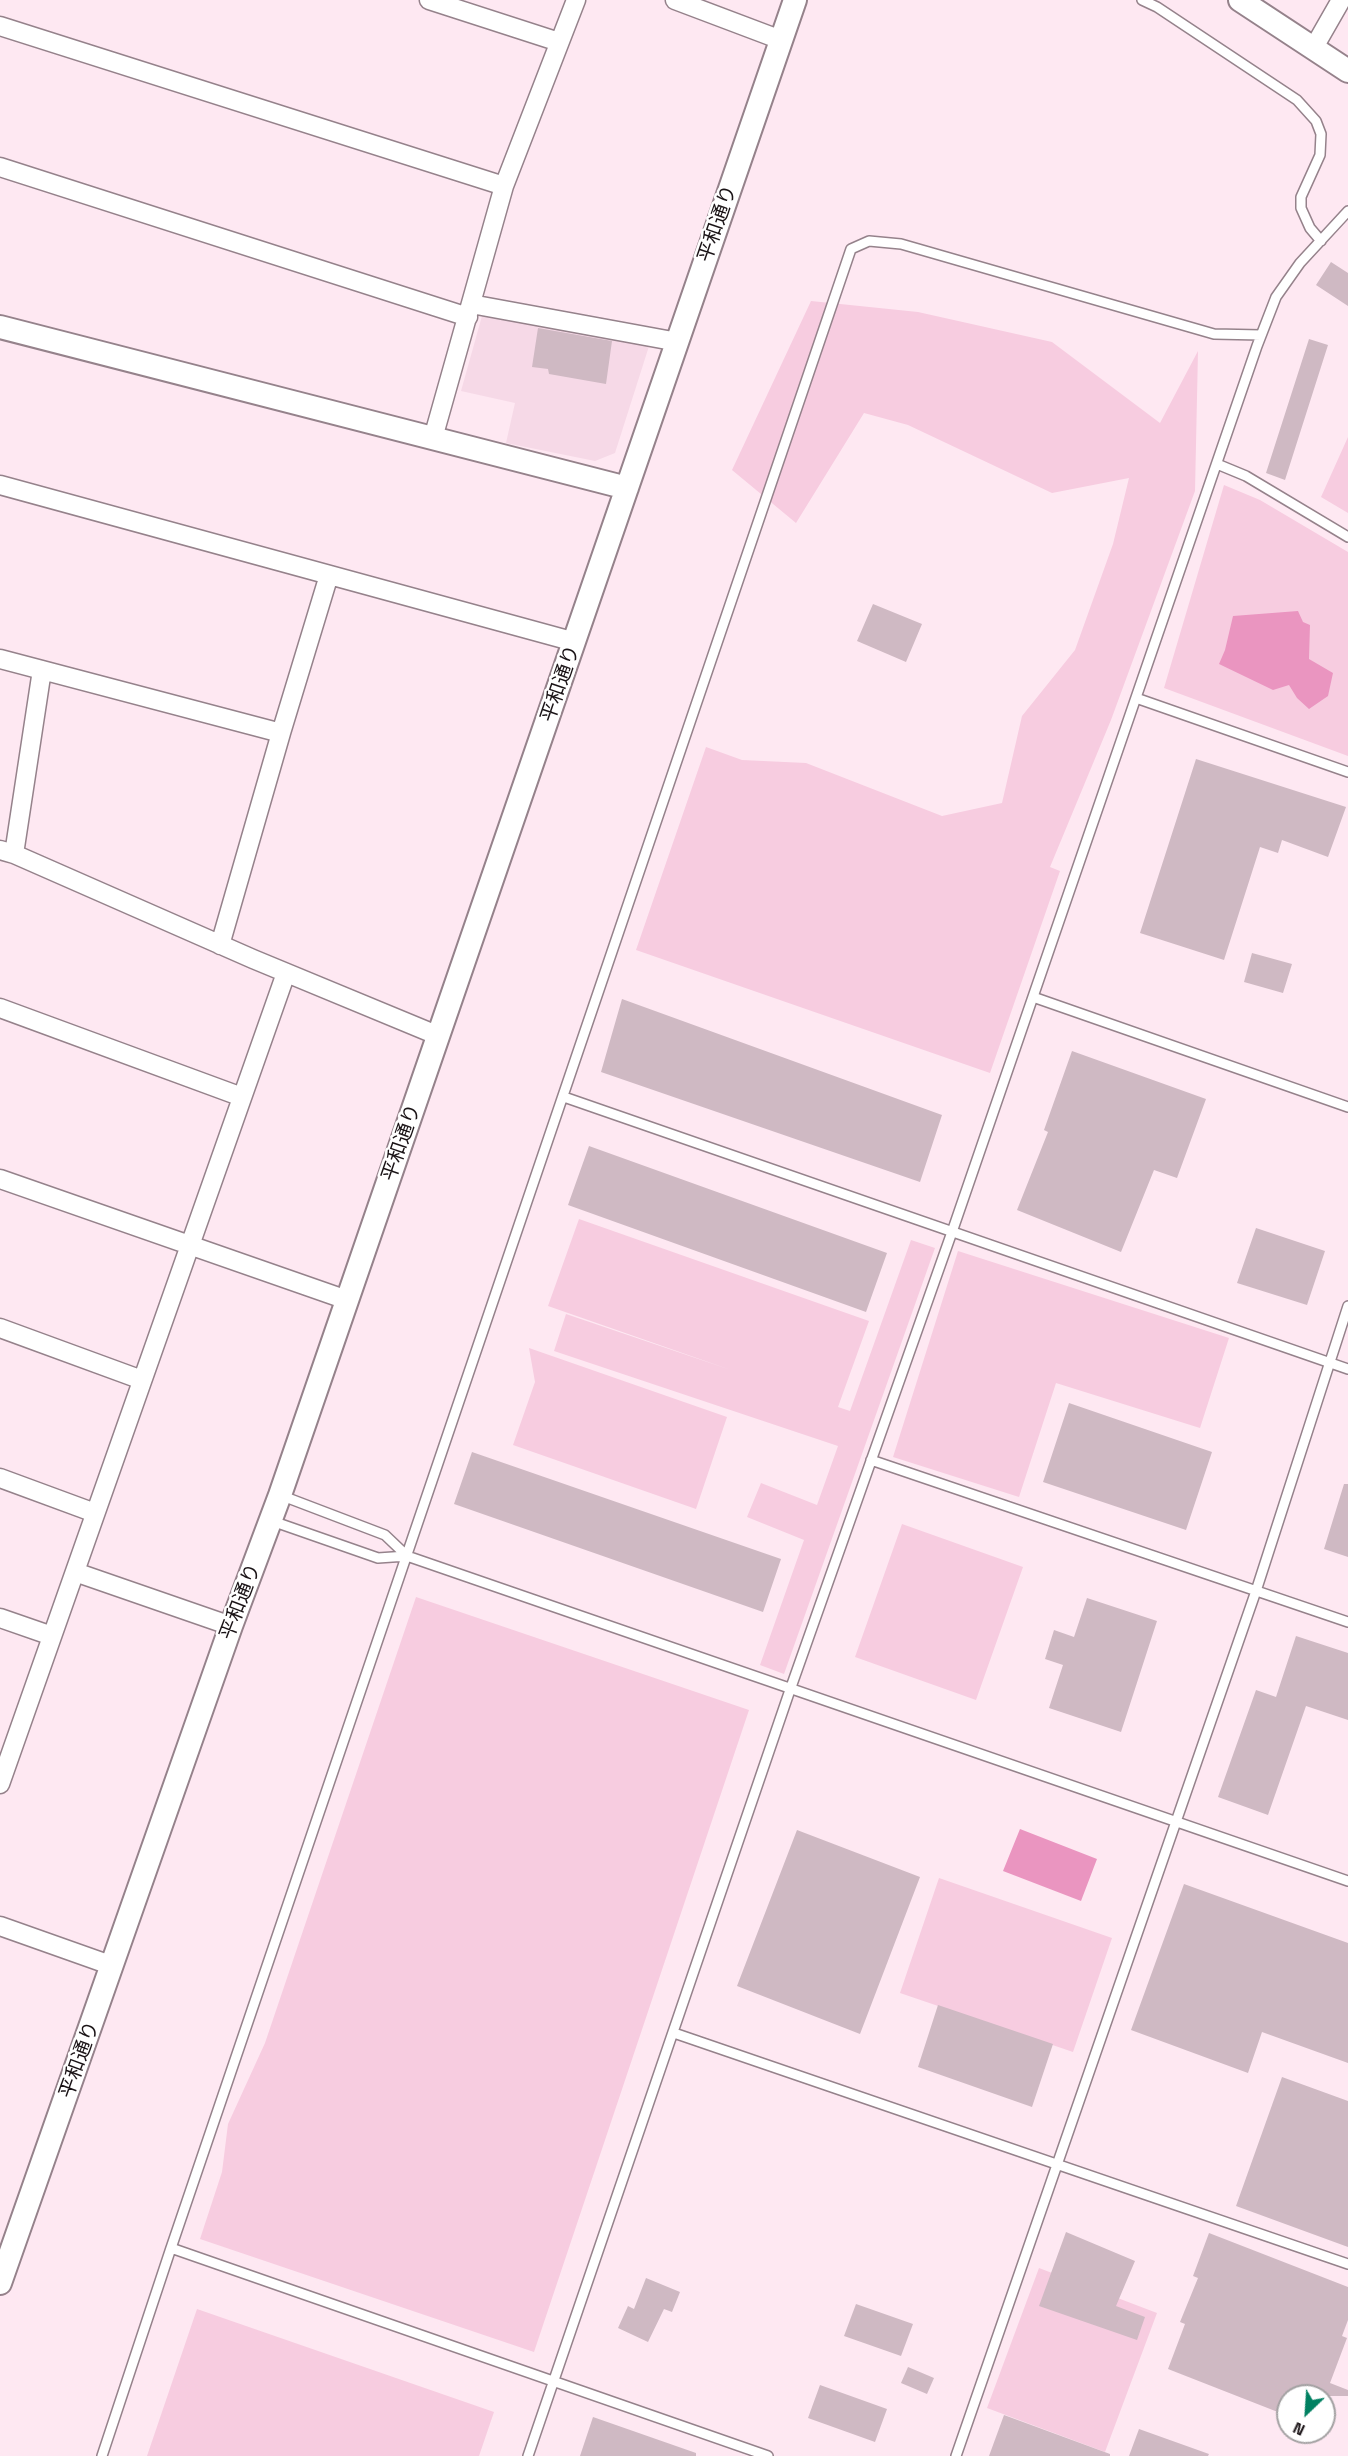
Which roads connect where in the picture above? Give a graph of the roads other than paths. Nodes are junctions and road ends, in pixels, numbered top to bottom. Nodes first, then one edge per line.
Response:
1 (429, 0) edge
2 (576, 0) edge
3 (675, 0) edge
4 (795, 0) edge
5 (1142, 0) edge
6 (1240, 0) edge
7 (1341, 0) edge
8 (0, 26) edge
9 (781, 40) junction
10 (560, 42) junction
11 (1313, 49) junction
12 (1348, 71) edge
13 (0, 166) edge
14 (504, 186) junction
15 (1348, 211) edge
16 (1321, 241) junction
17 (470, 310) junction
18 (0, 327) edge
19 (1262, 335) junction
20 (678, 342) junction
21 (433, 438) junction
22 (1216, 464) junction
23 (0, 485) edge
24 (627, 488) junction
25 (1348, 537) edge
26 (329, 575) junction
27 (575, 642) junction
28 (0, 659) edge
29 (42, 670) junction
30 (1136, 698) junction
31 (281, 733) junction
32 (1348, 772) edge
33 (7, 852) edge
34 (220, 945) junction
35 (286, 974) junction
36 (1033, 997) junction
37 (0, 1008) edge
38 (439, 1036) junction
39 (242, 1097) junction
40 (564, 1097) junction
41 (1348, 1107) edge
42 (0, 1179) edge
43 (952, 1232) junction
44 (190, 1245) junction
45 (347, 1300) junction
46 (1348, 1306) edge
47 (0, 1328) edge
48 (1329, 1362) junction
49 (1348, 1369) edge
50 (142, 1380) junction
51 (871, 1460) junction
52 (0, 1478) edge
53 (280, 1495) junction
54 (95, 1513) junction
55 (272, 1521) junction
56 (407, 1556) junction
57 (75, 1572) junction
58 (1256, 1591) junction
59 (0, 1618) edge
60 (1348, 1622) edge
61 (231, 1626) junction
62 (52, 1636) junction
63 (790, 1690) junction
64 (2, 1773) edge
65 (1177, 1822) junction
66 (1348, 1881) edge
67 (0, 1926) edge
68 (113, 1966) junction
69 (674, 2033) junction
70 (1055, 2165) junction
71 (171, 2248) junction
72 (1348, 2264) edge
73 (0, 2283) edge
74 (555, 2381) junction
75 (102, 2456) edge
76 (528, 2456) edge
77 (768, 2456) edge
78 (956, 2456) edge

1 - 10 street
2 - 10 street
3 - 9 street
4 - 9 street, 平和通り
5 - 16 lane
6 - 11 street
7 - 11 street
8 - 14 street
9 - 20 street, 平和通り
10 - 14 street
11 - 12 street
13 - 17 street
14 - 17 street
15 - 16 lane
16 - 19 lane
17 - 20 street
17 - 21 street
18 - 21 street
19 - 22 lane
19 - 40 lane
20 - 24 street, 平和通り
21 - 24 street
22 - 25 lane
22 - 30 lane
23 - 26 street
24 - 27 street, 平和通り
26 - 27 street
26 - 31 street
27 - 38 street, 平和通り
28 - 29 street
29 - 31 street
29 - 33 street
30 - 32 lane
30 - 36 lane
31 - 34 street
33 - 34 street
34 - 35 street
35 - 38 street
35 - 39 street
36 - 41 lane
36 - 43 lane
37 - 39 street
38 - 45 street, 平和通り
39 - 44 street
40 - 43 lane
40 - 56 lane
42 - 44 street
43 - 48 lane
43 - 51 lane
44 - 45 street
44 - 50 street
45 - 53 street, 平和通り
46 - 48 lane
47 - 50 street
48 - 49 lane
48 - 58 lane
50 - 54 street
51 - 58 lane
51 - 63 lane
52 - 54 street
53 - 55 street, 平和通り
53 - 56 lane
54 - 57 street
55 - 56 lane
55 - 61 street, 平和通り
56 - 63 lane
56 - 71 lane
57 - 61 street
57 - 62 street
58 - 60 lane
58 - 65 lane
59 - 62 street
61 - 68 street, 平和通り
62 - 64 street
63 - 65 lane
63 - 69 lane
65 - 66 lane
65 - 70 lane
67 - 68 street
68 - 73 street, 平和通り
69 - 70 lane
69 - 74 lane
70 - 72 lane
70 - 78 lane
71 - 74 lane
71 - 75 lane
74 - 76 lane
74 - 77 lane

